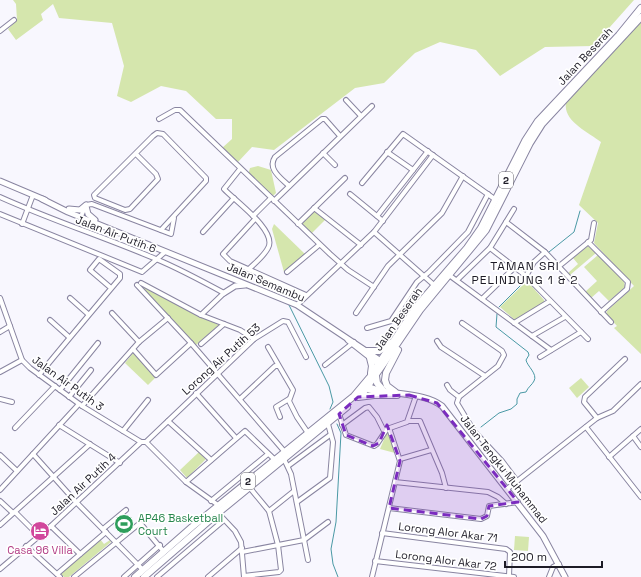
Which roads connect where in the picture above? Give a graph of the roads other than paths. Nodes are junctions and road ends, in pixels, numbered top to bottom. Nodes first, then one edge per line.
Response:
1 (641, 8) edge
2 (641, 17) edge
3 (14, 20) dead end
4 (0, 31) edge
5 (346, 100) dead end
6 (372, 106) dead end
7 (361, 116) junction
8 (159, 119) dead end
9 (340, 136) junction
10 (428, 151) junction
11 (387, 152) junction
12 (323, 153) junction
13 (136, 154) junction
14 (433, 155) junction
15 (335, 165) dead end
16 (240, 169) junction
17 (413, 170) junction
18 (463, 176) junction
19 (345, 178) dead end
20 (0, 181) edge
21 (362, 183) dead end
22 (289, 186) junction
23 (350, 194) dead end
24 (488, 194) junction
25 (33, 196) junction
26 (0, 197) edge
27 (234, 198) junction
28 (42, 199) junction
29 (272, 199) junction
30 (496, 200) junction
31 (86, 206) junction
32 (314, 208) junction
33 (69, 209) junction
34 (514, 209) dead end
35 (28, 210) junction
36 (0, 214) edge
37 (81, 216) junction
38 (175, 216) junction
39 (377, 216) junction
40 (254, 217) junction
41 (95, 220) junction
42 (383, 221) junction
43 (506, 222) junction
44 (594, 223) dead end
45 (22, 224) junction
46 (298, 224) junction
47 (161, 230) junction
48 (203, 232) dead end
49 (374, 232) junction
50 (588, 242) junction
51 (320, 244) junction
52 (362, 245) junction
53 (490, 248) junction
54 (90, 251) junction
55 (165, 252) junction
56 (545, 252) junction
57 (171, 253) junction
58 (400, 254) junction
59 (156, 258) junction
60 (98, 259) junction
61 (341, 264) junction
62 (515, 267) junction
63 (558, 267) junction
64 (249, 269) junction
65 (287, 272) dead end
66 (450, 275) junction
67 (424, 276) junction
68 (526, 276) junction
69 (457, 280) junction
70 (434, 285) junction
71 (374, 287) junction
72 (111, 288) junction
73 (263, 290) junction
74 (224, 293) junction
75 (306, 295) junction
76 (0, 298) edge
77 (70, 298) dead end
78 (482, 299) junction
79 (550, 301) junction
80 (298, 305) junction
81 (420, 310) junction
82 (601, 312) junction
83 (112, 313) dead end
84 (356, 313) dead end
85 (88, 314) junction
86 (201, 315) junction
87 (565, 317) junction
88 (168, 318) junction
89 (50, 320) dead end
90 (462, 322) dead end
91 (611, 322) dead end
92 (514, 323) junction
93 (224, 324) junction
94 (10, 326) junction
95 (367, 328) dead end
96 (0, 332) edge
97 (581, 332) junction
98 (532, 336) junction
99 (69, 338) junction
100 (254, 339) junction
101 (588, 339) dead end
102 (394, 341) junction
103 (437, 341) dead end
104 (139, 342) junction
105 (98, 343) dead end
106 (191, 343) junction
107 (353, 343) junction
108 (201, 344) dead end
109 (268, 348) dead end
110 (133, 349) junction
111 (551, 350) junction
112 (367, 351) junction
113 (306, 357) dead end
114 (540, 357) dead end
115 (370, 358) junction
116 (625, 359) dead end
117 (22, 360) junction
118 (381, 364) junction
119 (325, 365) dead end
120 (278, 366) junction
121 (91, 370) dead end
122 (0, 372) edge
123 (216, 373) junction
124 (377, 374) junction
125 (39, 375) junction
126 (370, 376) junction
127 (485, 376) junction
128 (641, 384) edge
129 (447, 385) dead end
130 (55, 386) junction
131 (365, 386) junction
132 (60, 390) junction
133 (382, 390) junction
134 (196, 393) junction
135 (396, 393) junction
136 (416, 396) junction
137 (69, 397) junction
138 (358, 397) junction
139 (459, 397) junction
140 (0, 399) edge
141 (240, 399) junction
142 (288, 399) junction
143 (148, 400) dead end
144 (12, 402) dead end
145 (80, 405) junction
146 (339, 414) junction
147 (280, 417) dead end
148 (598, 418) junction
149 (168, 421) junction
150 (408, 421) junction
151 (328, 424) junction
152 (59, 425) junction
153 (342, 425) junction
154 (586, 427) junction
155 (15, 428) dead end
156 (389, 428) junction
157 (641, 429) edge
158 (123, 431) junction
159 (384, 431) junction
160 (308, 433) junction
161 (330, 435) junction
162 (633, 436) junction
163 (236, 438) junction
164 (141, 442) junction
165 (146, 442) junction
166 (90, 444) junction
167 (641, 447) edge
168 (431, 450) junction
169 (284, 451) junction
170 (33, 454) junction
171 (268, 454) junction
172 (0, 455) edge
173 (609, 457) junction
174 (274, 459) junction
175 (284, 459) junction
176 (400, 459) junction
177 (211, 460) junction
178 (120, 463) junction
179 (288, 466) junction
180 (17, 471) junction
181 (54, 477) junction
182 (517, 481) junction
183 (186, 482) junction
184 (395, 482) junction
185 (250, 488) junction
186 (446, 488) junction
187 (507, 489) junction
188 (0, 490) edge
189 (294, 491) junction
190 (641, 497) edge
191 (0, 501) edge
192 (211, 501) junction
193 (76, 502) junction
194 (297, 502) junction
195 (518, 502) junction
196 (506, 504) junction
197 (218, 505) junction
198 (388, 508) junction
199 (126, 510) dead end
200 (269, 511) junction
201 (14, 513) junction
202 (218, 513) junction
203 (224, 520) junction
204 (328, 522) dead end
205 (0, 525) edge
206 (51, 526) junction
207 (104, 531) junction
208 (382, 533) junction
209 (39, 536) junction
210 (189, 537) junction
211 (304, 540) junction
212 (117, 543) junction
213 (160, 545) junction
214 (195, 545) junction
215 (278, 545) junction
216 (26, 546) junction
217 (242, 550) junction
218 (164, 552) junction
219 (80, 554) junction
220 (308, 560) dead end
221 (375, 561) junction
222 (559, 564) junction
223 (138, 565) junction
224 (0, 569) edge
225 (143, 570) junction
226 (212, 575) edge
227 (58, 576) edge
228 (482, 576) edge
229 (509, 576) edge
230 (74, 577) edge
231 (124, 577) edge
232 (135, 577) edge
233 (144, 577) edge
234 (157, 577) edge
235 (208, 577) edge
236 (244, 577) edge
237 (372, 577) edge
238 (514, 577) edge
239 (549, 577) edge
240 (565, 577) edge

1 - 30 highway, Jalan Beserah / 2
2 - 66 highway, Jalan Beserah / 2
3 - 4 street
5 - 7 street
6 - 7 street
7 - 9 street
8 - 16 street
9 - 12 street
9 - 22 street
10 - 11 street
10 - 14 street
10 - 17 street
11 - 17 street
11 - 21 street
12 - 15 street
12 - 22 street
13 - 13 street
13 - 38 street
14 - 18 street
14 - 42 street
16 - 27 street
16 - 29 street
17 - 39 street
18 - 24 street
18 - 58 street
19 - 32 street
20 - 25 main road, Jalan Semambu
22 - 29 street
23 - 39 street
24 - 30 street
24 - 67 street
25 - 28 main road, Jalan Semambu
25 - 35 street
26 - 35 street, Jalan Air Putih 6
27 - 40 street
27 - 48 street
28 - 33 main road, Jalan Semambu
28 - 37 main road, Jalan Semambu
29 - 40 street
29 - 46 street
30 - 70 highway, Jalan Beserah / 2
31 - 33 main road
31 - 37 street
31 - 41 main road
31 - 47 street
32 - 46 street
32 - 52 street
33 - 37 main road, Jalan Semambu
34 - 43 street
35 - 45 street
35 - 59 street, Jalan Air Putih 6
36 - 45 street
37 - 41 main road, Jalan Semambu
37 - 55 main road, Jalan Semambu
38 - 47 street
38 - 47 street
39 - 42 street
40 - 64 street
40 - 64 street
41 - 57 main road, Jalan Semambu
42 - 49 street
43 - 53 street
43 - 56 street
44 - 50 street
45 - 54 street
46 - 51 street
49 - 52 street
49 - 58 street
50 - 63 street
50 - 82 street
51 - 61 street
51 - 65 street
52 - 61 street
53 - 62 street
53 - 69 street
54 - 59 street
54 - 60 street
55 - 57 main road, Jalan Semambu
55 - 59 street
56 - 63 street
56 - 68 street
57 - 73 main road, Jalan Semambu
58 - 67 street
58 - 71 street
59 - 74 street, Jalan Air Putih 6
60 - 72 street
60 - 72 street
61 - 71 street
61 - 75 street
62 - 68 street
62 - 78 street
63 - 82 street
64 - 75 street
66 - 69 street
66 - 81 highway, Jalan Beserah / 2
67 - 70 street
67 - 95 street
68 - 79 street
69 - 78 street
70 - 102 highway, Jalan Beserah / 2
71 - 84 street
72 - 85 street
73 - 74 main road
73 - 80 main road, Jalan Semambu
74 - 86 street
75 - 80 street
76 - 94 street, Jalan Air Putih 3
77 - 85 street
78 - 92 street
79 - 87 street
79 - 92 street
80 - 107 main road, Jalan Semambu
81 - 118 highway, Jalan Beserah / 2
81 - 135 highway
82 - 91 street
83 - 104 street
85 - 99 street
86 - 88 street
86 - 93 street
87 - 97 street
87 - 98 street
88 - 104 street
88 - 106 street
89 - 99 street
90 - 127 street
92 - 98 street
93 - 100 street
93 - 108 street
94 - 96 street
94 - 117 street, Jalan Air Putih 3
97 - 101 street
97 - 111 street
98 - 111 street
99 - 125 street
100 - 113 street, Lorong Air Putih 53
100 - 123 street, Lorong Air Putih 53
102 - 112 highway
102 - 118 highway, Jalan Beserah / 2
103 - 127 street
104 - 110 street
105 - 132 street
106 - 110 street
106 - 123 street
107 - 112 main road, Jalan Semambu
107 - 115 main road, Jalan Semambu
107 - 119 street
109 - 120 street
110 - 145 street
111 - 114 street
112 - 118 main road, Jalan Semambu
115 - 118 main road, Jalan Semambu
115 - 126 highway
116 - 148 street
117 - 122 street
117 - 125 street, Jalan Air Putih 3
118 - 124 highway, Jalan Beserah / 2
118 - 126 highway, Jalan Beserah / 2
120 - 141 street
120 - 142 street
121 - 137 street
123 - 134 street, Lorong Air Putih 53
123 - 141 street
124 - 131 highway, Jalan Beserah / 2
124 - 133 highway
125 - 130 street, Jalan Air Putih 3
126 - 131 highway, Jalan Beserah / 2
127 - 139 street
128 - 148 street
129 - 139 street
130 - 132 street, Jalan Air Putih 3
130 - 155 street
131 - 133 main road, Jalan Tengku Muhammad
131 - 135 main road, Jalan Tengku Muhammad
131 - 138 highway, Jalan Beserah / 2
131 - 160 highway, Jalan Beserah / 2
132 - 137 street, Jalan Air Putih 3
133 - 135 main road, Jalan Tengku Muhammad
134 - 149 street, Lorong Air Putih 53
134 - 163 street
135 - 136 main road, Jalan Tengku Muhammad
135 - 138 highway
136 - 150 street
136 - 187 main road, Jalan Tengku Muhammad
137 - 145 street, Jalan Air Putih 3
138 - 146 highway, Jalan Beserah / 2
139 - 182 street
140 - 144 street
141 - 169 street
142 - 147 street
142 - 160 street
143 - 158 street
145 - 152 street
145 - 158 street, Jalan Air Putih 3
146 - 151 highway, Jalan Beserah / 2
146 - 153 street
148 - 154 street
149 - 165 street, Lorong Air Putih 53
149 - 177 street
150 - 156 street
150 - 168 street
151 - 161 street
151 - 175 highway, Jalan Beserah / 2
152 - 166 street
152 - 170 street
153 - 159 street
153 - 159 street
154 - 173 street
154 - 182 street
156 - 159 street
156 - 176 street
157 - 162 street
158 - 164 street, Jalan Air Putih 3
160 - 169 highway, Jalan Beserah / 2
161 - 179 street
161 - 194 street
162 - 167 street
162 - 173 street
163 - 171 street
163 - 177 street
164 - 165 street
164 - 178 street, Jalan Air Putih 4
165 - 183 street
166 - 178 street
166 - 181 street
168 - 176 street
168 - 186 street
169 - 174 highway, Jalan Beserah / 2
170 - 180 street
170 - 181 street
171 - 174 street
171 - 192 street
172 - 180 street
173 - 190 street
174 - 197 highway, Jalan Beserah / 2
175 - 179 street
175 - 185 highway, Jalan Beserah / 2
176 - 184 street
177 - 183 street
178 - 193 street, Jalan Air Putih 4
179 - 189 street
180 - 188 street
181 - 193 street
181 - 201 street
182 - 187 street
183 - 192 street
184 - 186 street
184 - 198 street
185 - 200 street
185 - 202 highway, Jalan Beserah / 2
186 - 196 street
187 - 195 main road, Jalan Tengku Muhammad
189 - 194 street
189 - 200 street
191 - 201 street
192 - 197 street
193 - 206 street, Jalan Air Putih 4
193 - 207 street
194 - 211 street
195 - 196 street
195 - 222 main road, Jalan Tengku Muhammad
196 - 198 street
197 - 218 highway, Jalan Beserah / 2
198 - 208 street
199 - 207 street
200 - 215 street
201 - 205 street
201 - 209 street
202 - 203 street
202 - 210 highway, Jalan Beserah / 2
203 - 214 street
203 - 217 street
204 - 211 street
206 - 209 street, Jalan Air Putih 4
206 - 219 street
207 - 212 street
207 - 219 street
208 - 221 street
208 - 229 street, Lorong Alor Akar 71
209 - 216 street, Jalan Air Putih 4
210 - 214 street
210 - 233 highway, Jalan Beserah / 2
211 - 215 street
211 - 220 street
212 - 213 street
212 - 223 street
212 - 230 street
213 - 218 street
213 - 223 street
214 - 234 street
215 - 217 street
215 - 236 street
216 - 224 street, Jalan Air Putih 4
216 - 227 street
217 - 226 street
217 - 236 street
218 - 225 highway, Jalan Beserah / 2
219 - 227 street
221 - 228 street, Lorong Alor Akar 72
221 - 237 street
222 - 239 street
222 - 240 main road, Jalan Tengku Muhammad
223 - 225 street
223 - 231 street
225 - 232 highway, Jalan Beserah / 2
226 - 235 street
228 - 229 street, Lorong Alor Akar 72
229 - 238 street, Lorong Alor Akar 72

